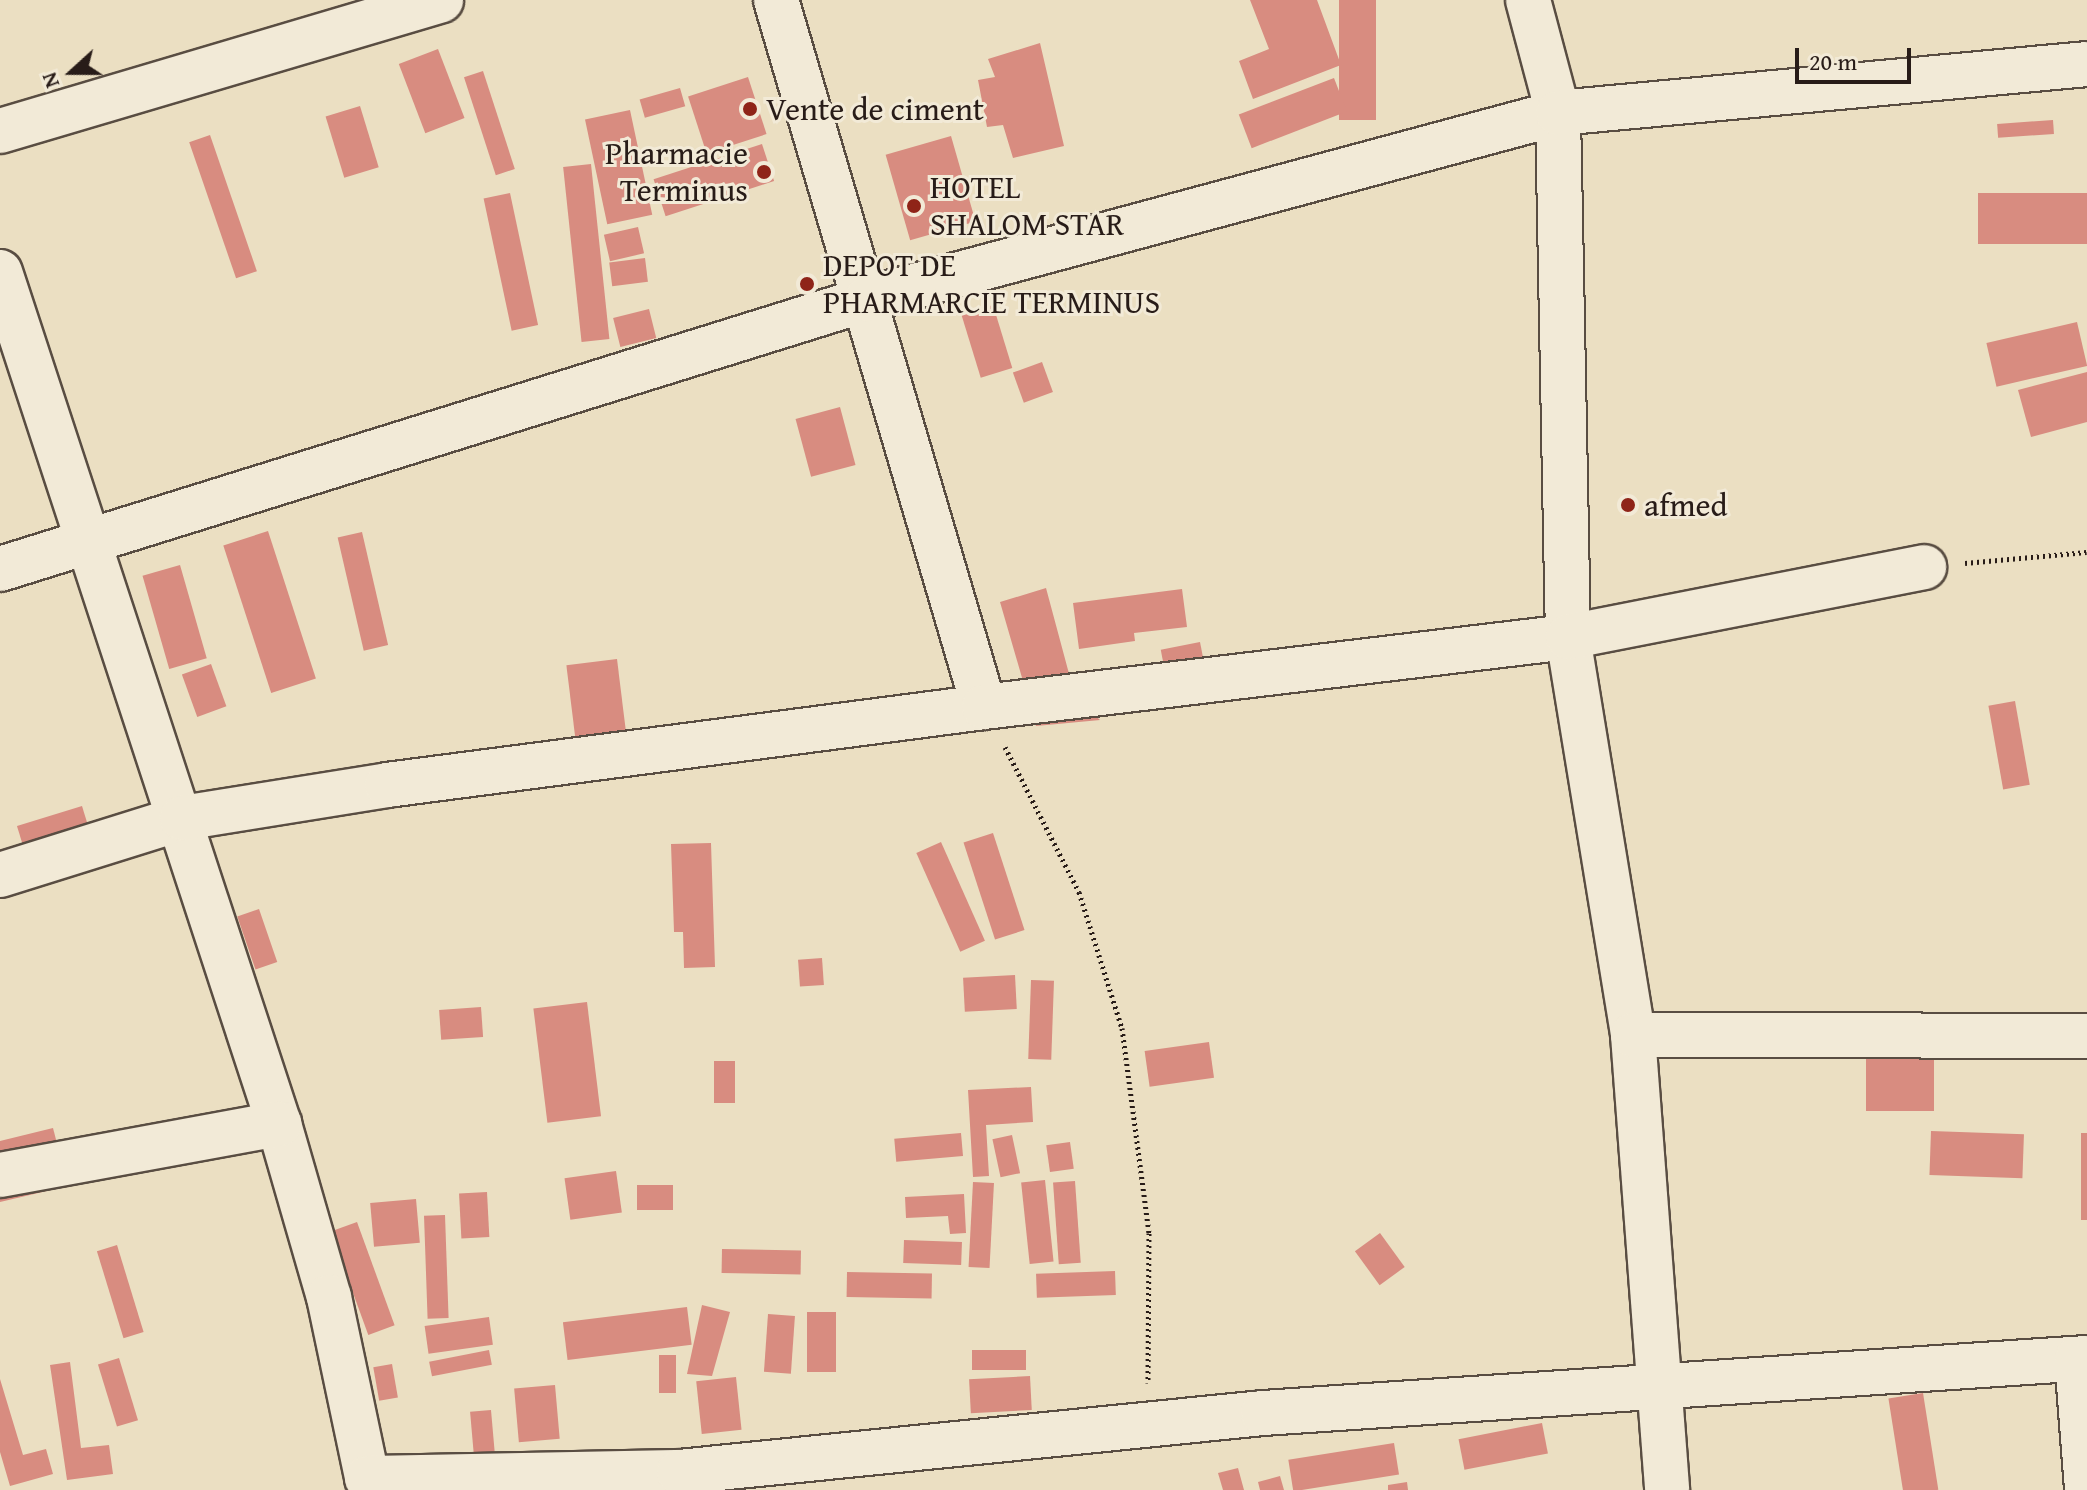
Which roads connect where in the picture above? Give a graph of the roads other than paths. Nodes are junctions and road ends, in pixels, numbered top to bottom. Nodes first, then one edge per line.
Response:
1 (441, 0) edge
2 (776, 0) edge
3 (1528, 0) edge
4 (2087, 64) edge
5 (1558, 113) junction
6 (0, 131) edge
7 (0, 272) edge
8 (867, 299) junction
9 (89, 539) junction
10 (1924, 567) road end
11 (0, 569) edge
12 (1568, 637) junction
13 (984, 707) junction
14 (182, 818) junction
15 (0, 875) edge
16 (1633, 1035) junction
17 (2087, 1036) edge
18 (279, 1124) junction
19 (0, 1175) edge
20 (2082, 1359) edge
21 (1657, 1383) junction
22 (366, 1484) edge
23 (2087, 1489) edge
24 (1667, 1490) edge

1 - 6 street
2 - 8 street
3 - 5 street
4 - 5 street
5 - 8 street
5 - 12 street
7 - 9 street
8 - 9 street
8 - 13 street
9 - 11 street
9 - 14 street
10 - 12 street
12 - 13 street
12 - 16 street
13 - 14 street
14 - 15 street
14 - 18 street
16 - 17 street
16 - 21 street
18 - 19 street
18 - 22 street
20 - 21 street
20 - 23 street
21 - 22 street
21 - 24 street

